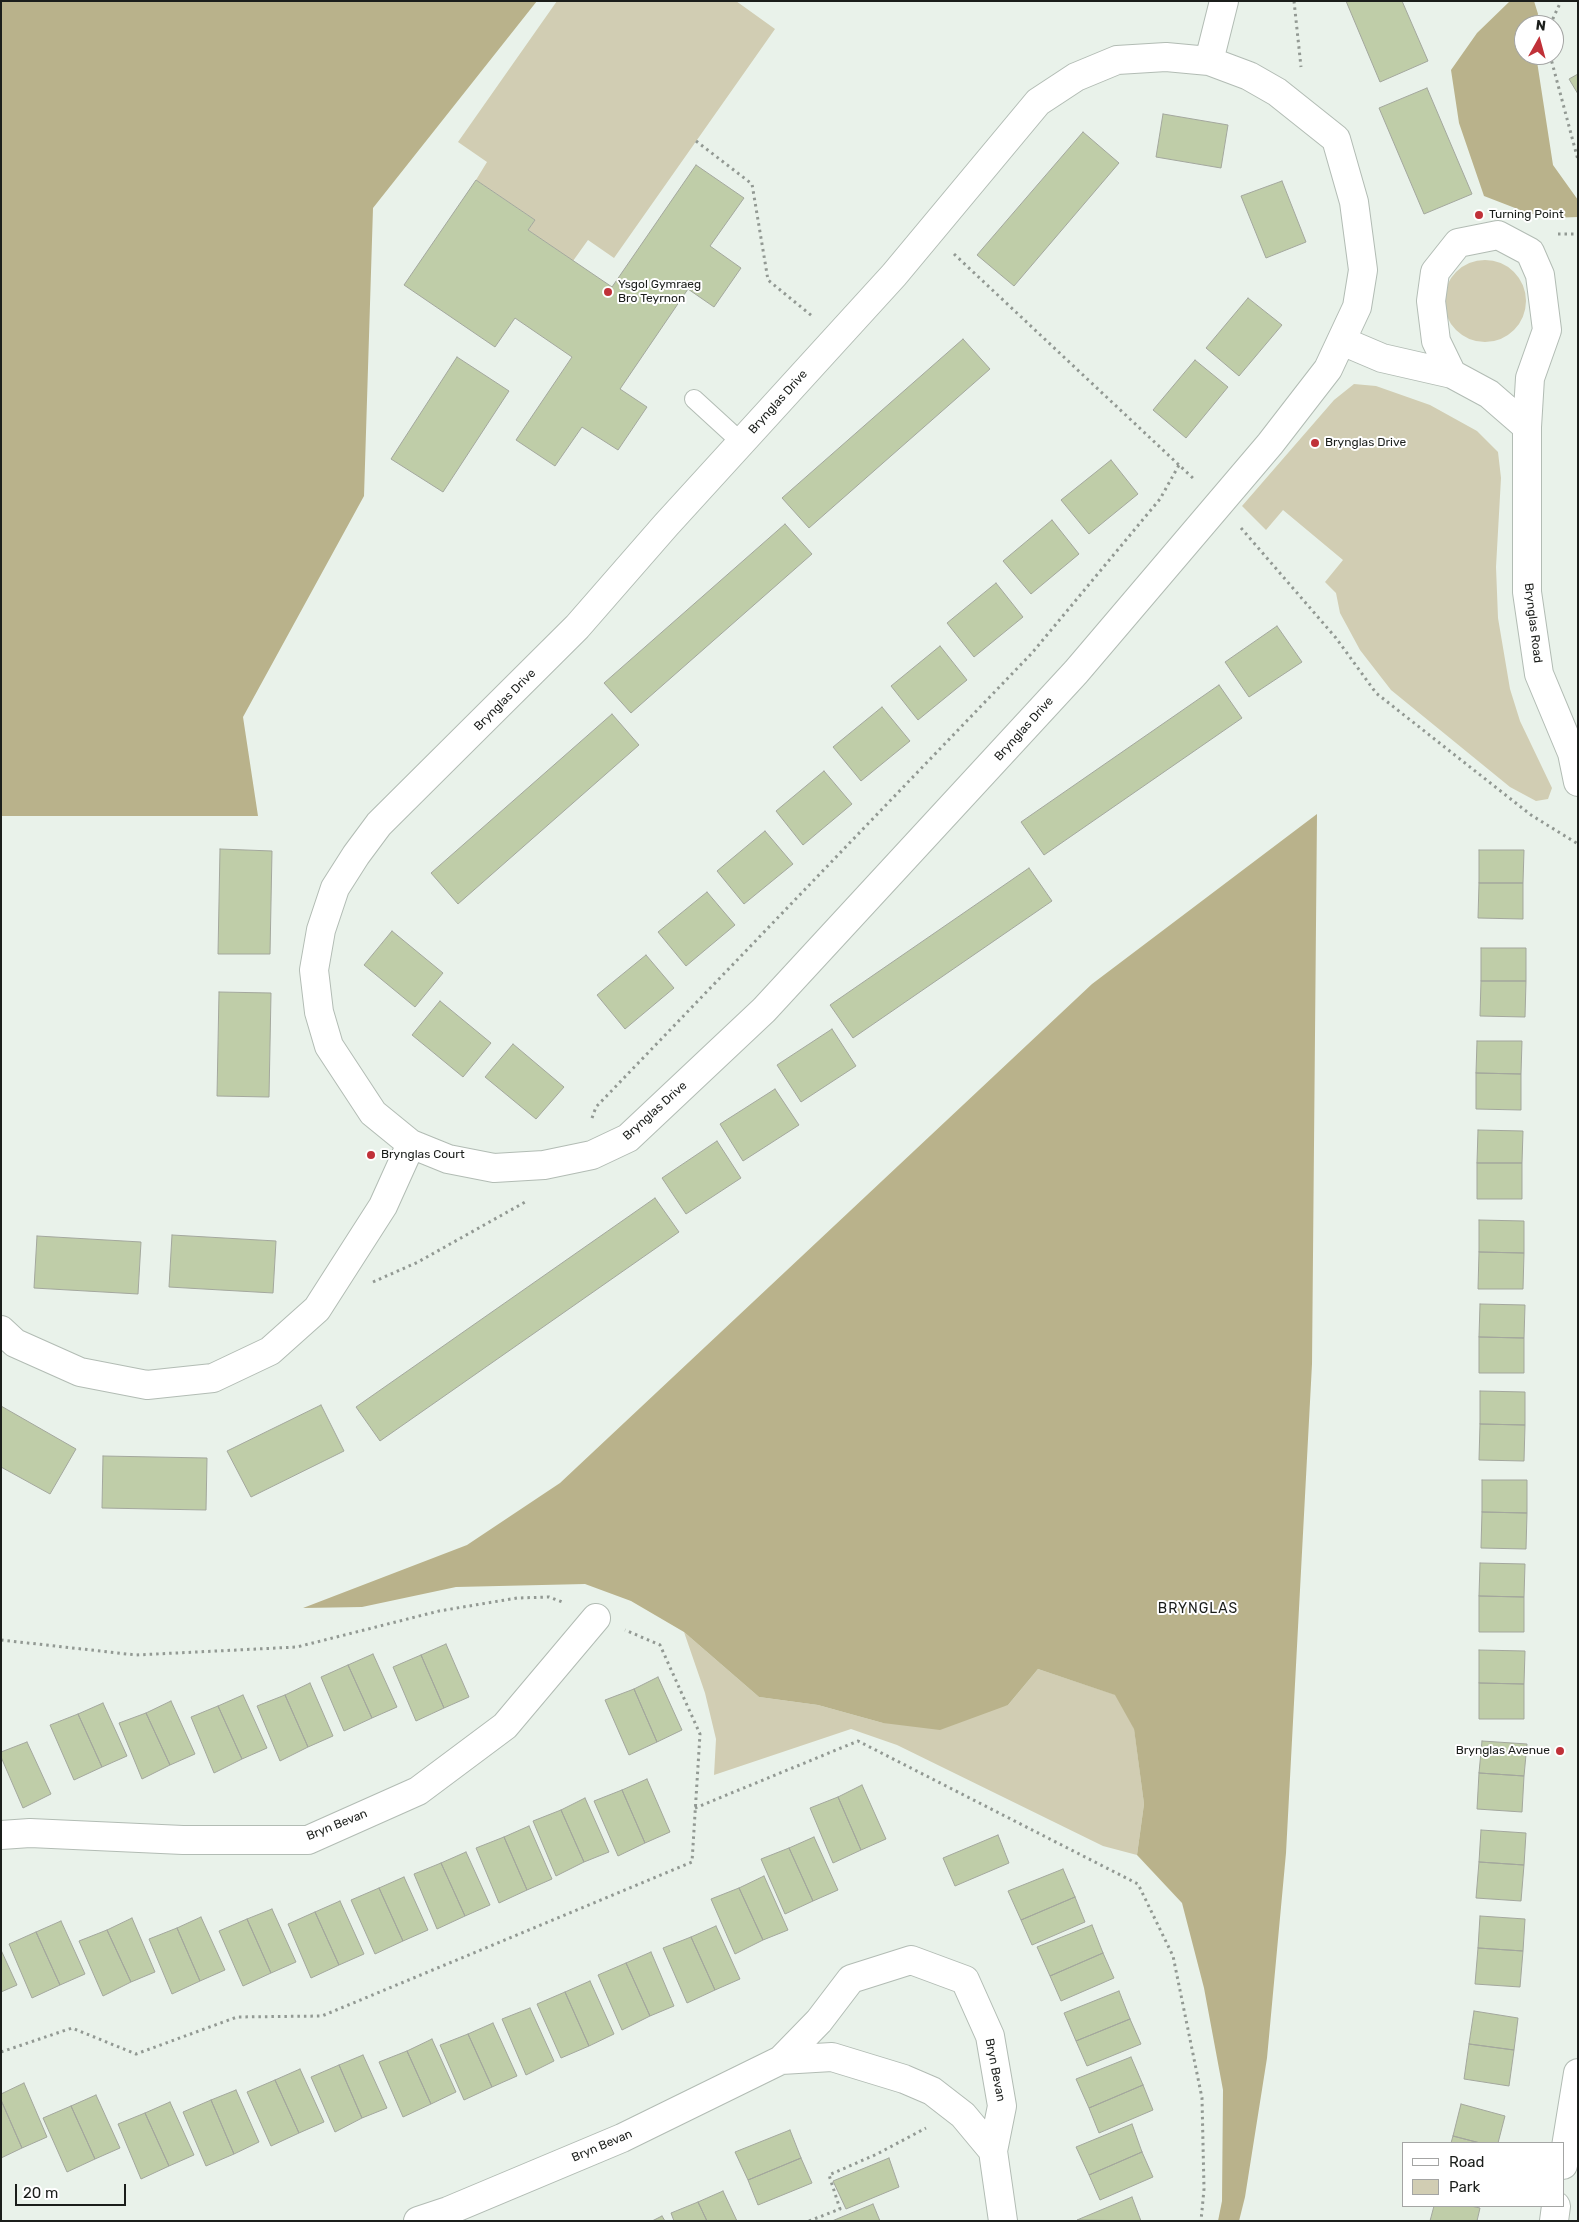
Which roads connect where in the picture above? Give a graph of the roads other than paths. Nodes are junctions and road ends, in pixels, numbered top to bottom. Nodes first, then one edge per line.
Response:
1 (1224, 1) edge
2 (1209, 61) junction
3 (1342, 342) junction
4 (1452, 374) junction
5 (694, 399) dead end
6 (1527, 426) junction
7 (741, 442) junction
8 (1575, 749) edge
9 (1578, 782) edge
10 (411, 1144) junction
11 (1, 1330) edge
12 (596, 1618) road end
13 (1, 1835) edge
14 (781, 2060) junction
15 (1578, 2073) edge
16 (993, 2151) junction
17 (1564, 2159) edge
18 (1556, 2207) edge
19 (418, 2221) edge
20 (1003, 2221) edge
21 (1554, 2221) edge

1 - 2 street
2 - 3 street, Brynglas Drive
2 - 7 street, Brynglas Drive
3 - 4 street
3 - 10 street, Brynglas Drive
4 - 6 street
4 - 6 street, Brynglas Road
5 - 7 lane
6 - 8 street, Brynglas Road
7 - 10 street, Brynglas Drive
8 - 9 street, Brynglas Road
10 - 11 street
12 - 13 street, Bryn Bevan
14 - 16 street, Bryn Bevan
14 - 16 street, Bryn Bevan
14 - 19 street, Bryn Bevan
15 - 17 street
16 - 20 street, Bryn Bevan
18 - 21 street

